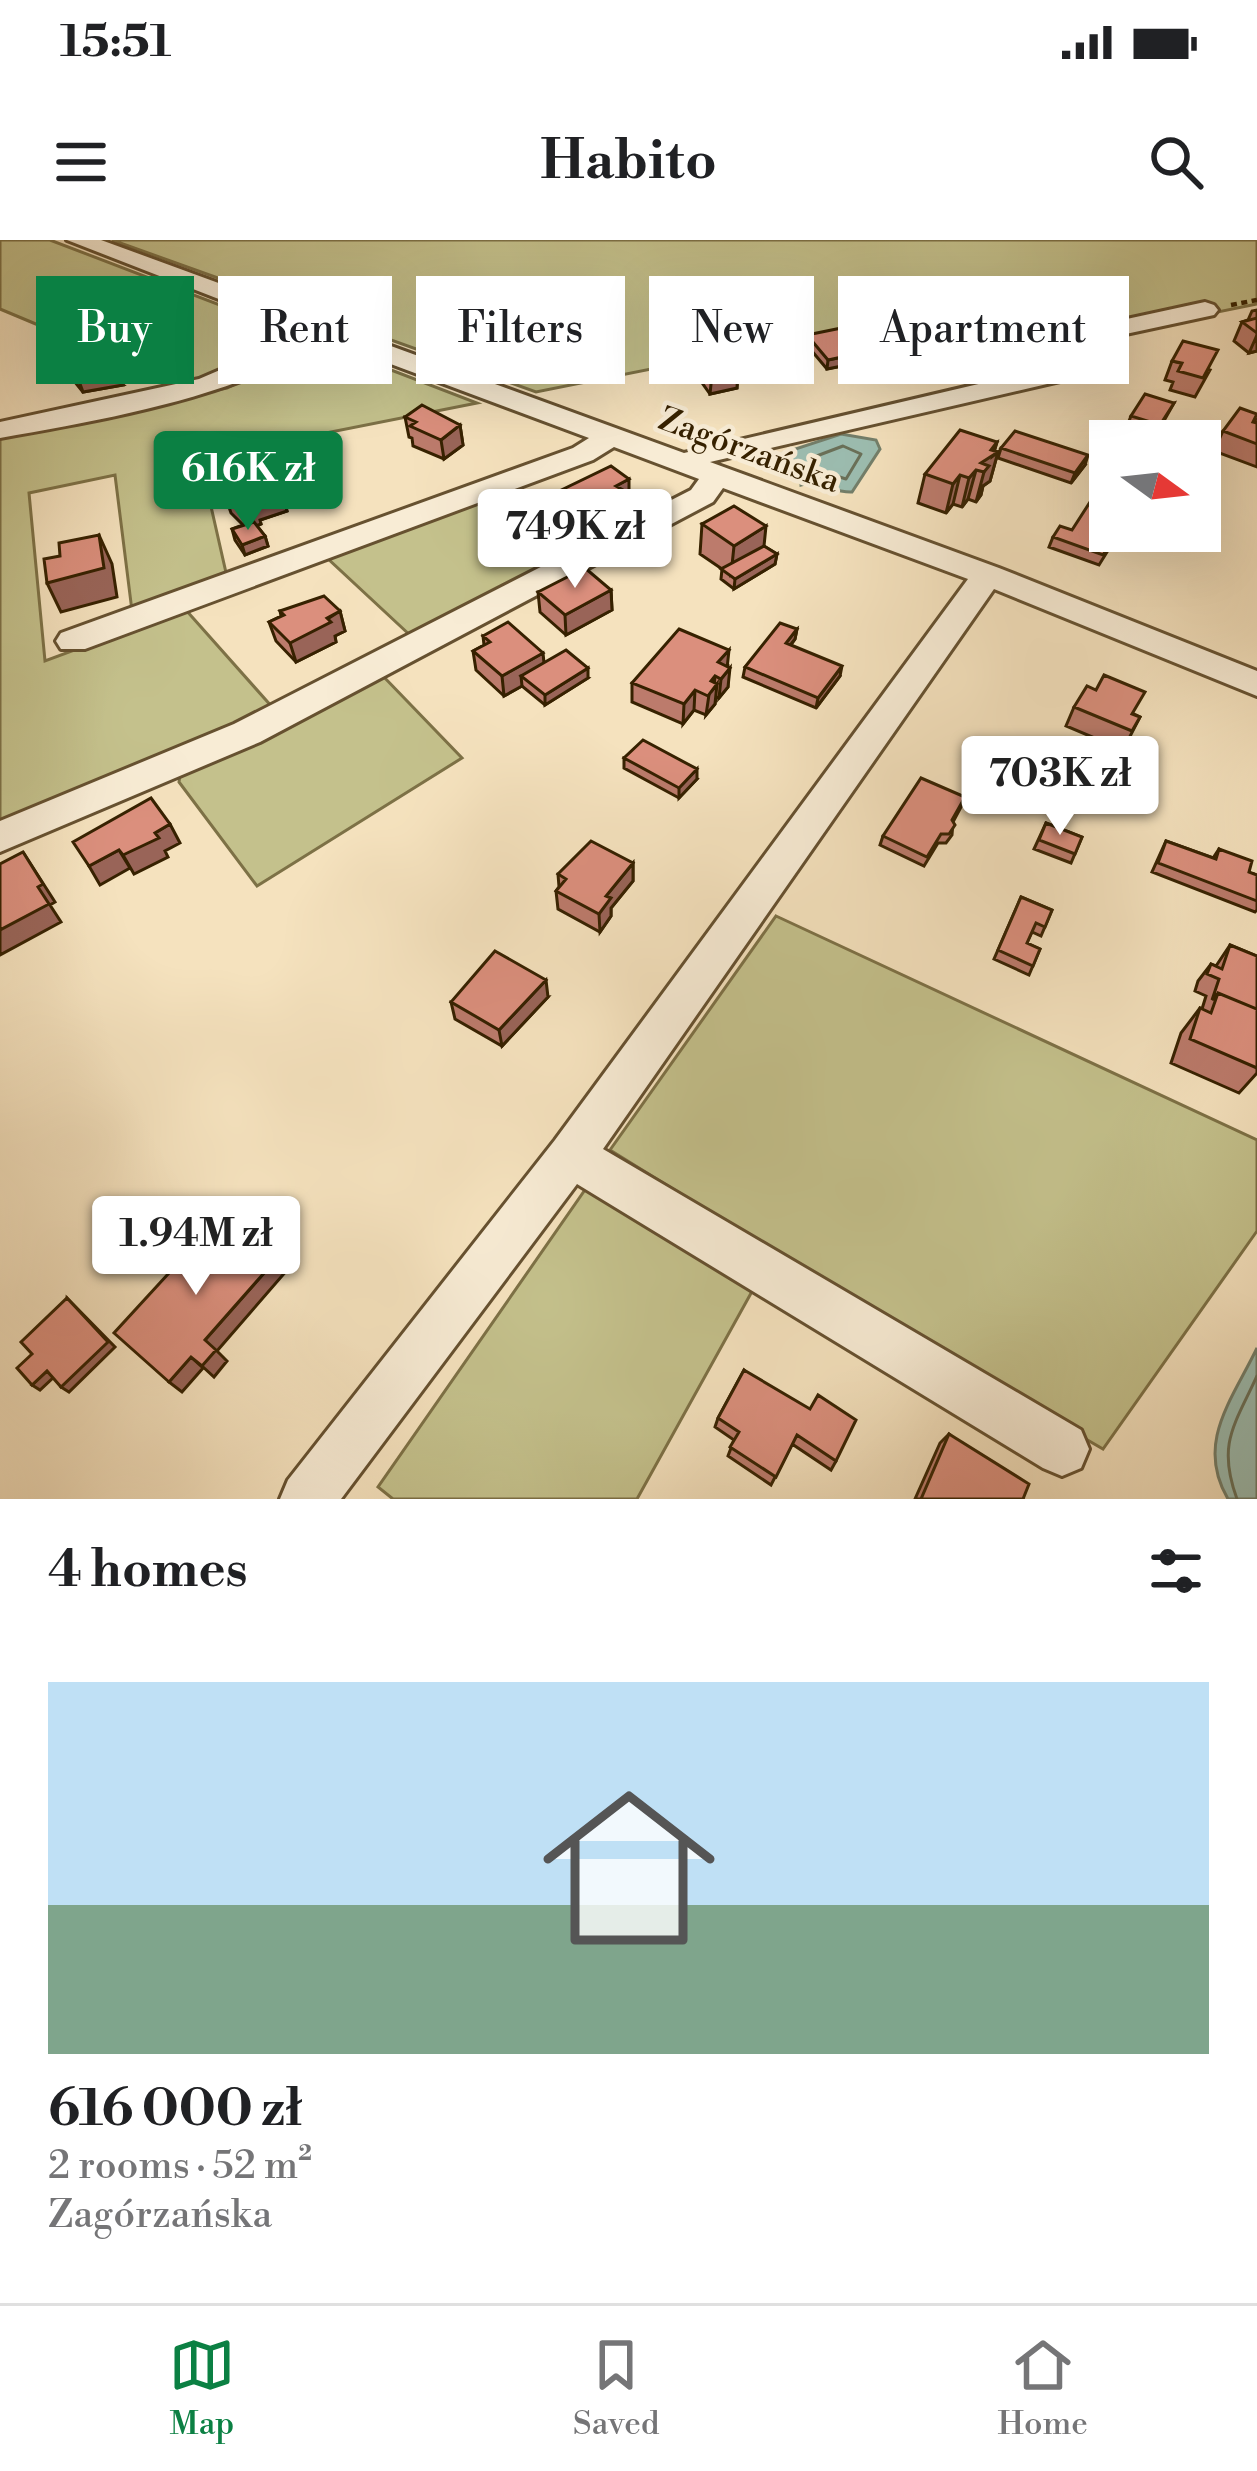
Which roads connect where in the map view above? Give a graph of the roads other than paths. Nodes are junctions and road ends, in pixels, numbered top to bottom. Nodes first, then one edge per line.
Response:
1 (79, 240) edge
2 (218, 293) edge
3 (1205, 310) dead end
4 (392, 358) edge
5 (218, 384) edge
6 (0, 430) edge
7 (609, 438) junction
8 (680, 464) junction
9 (715, 477) junction
10 (988, 575) junction
11 (74, 641) dead end
12 (1257, 684) edge
13 (0, 837) edge
14 (571, 1155) junction
15 (1062, 1449) dead end
16 (307, 1499) edge

1 - 2 street, Zagórzańska
3 - 8 street
4 - 7 street, Zagórzańska
5 - 6 street
7 - 8 street, Zagórzańska
7 - 11 street
8 - 9 street, Zagórzańska
9 - 10 street, Zagórzańska
9 - 13 street
10 - 12 street, Zagórzańska
10 - 14 street
14 - 15 street
14 - 16 street

